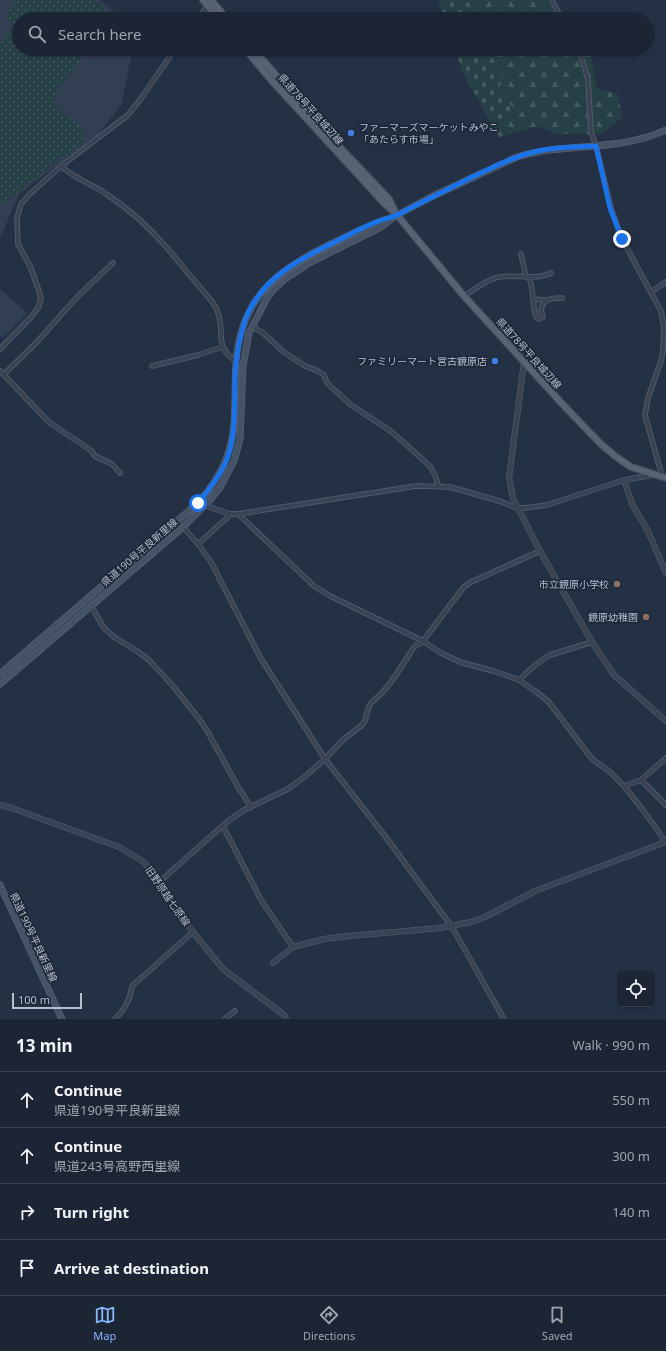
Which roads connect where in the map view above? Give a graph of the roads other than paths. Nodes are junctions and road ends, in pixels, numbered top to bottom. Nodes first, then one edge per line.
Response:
1 (203, 0) edge
2 (211, 0) edge
3 (552, 0) edge
4 (207, 6) junction
5 (203, 12) edge
6 (213, 12) edge
7 (221, 12) edge
8 (558, 12) edge
9 (171, 56) edge
10 (251, 56) edge
11 (259, 56) edge
12 (581, 56) edge
13 (666, 130) edge
14 (596, 146) junction
15 (60, 166) junction
16 (397, 215) junction
17 (521, 254) dead end
18 (113, 264) dead end
19 (551, 273) dead end
20 (528, 277) junction
21 (666, 282) edge
22 (651, 292) junction
23 (464, 296) junction
24 (562, 298) dead end
25 (533, 299) junction
26 (546, 300) junction
27 (252, 327) junction
28 (222, 347) junction
29 (0, 349) edge
30 (236, 361) junction
31 (524, 362) junction
32 (152, 366) dead end
33 (0, 371) edge
34 (4, 374) junction
35 (120, 474) dead end
36 (655, 474) junction
37 (664, 477) edge
38 (624, 480) junction
39 (438, 486) junction
40 (198, 503) junction
41 (204, 506) junction
42 (517, 508) junction
43 (230, 514) junction
44 (238, 514) junction
45 (183, 527) junction
46 (198, 544) junction
47 (540, 551) junction
48 (666, 571) edge
49 (91, 606) junction
50 (423, 641) junction
51 (592, 642) junction
52 (0, 674) edge
53 (519, 680) junction
54 (0, 684) edge
55 (666, 721) edge
56 (666, 758) edge
57 (325, 759) junction
58 (641, 780) junction
59 (624, 786) junction
60 (0, 805) edge
61 (666, 805) edge
62 (250, 808) junction
63 (223, 826) junction
64 (665, 843) edge
65 (158, 883) junction
66 (0, 885) edge
67 (452, 927) junction
68 (193, 932) junction
69 (293, 947) junction
70 (273, 964) dead end
71 (234, 1012) dead end
72 (62, 1019) edge
73 (115, 1019) edge
74 (226, 1019) edge
75 (286, 1019) edge
76 (504, 1019) edge

1 - 4 main road
2 - 7 main road
3 - 8 street
4 - 5 street
4 - 6 main road
9 - 15 street
10 - 16 main road, 県道78号平良城辺線
11 - 16 main road, 県道78号平良城辺線
12 - 14 street
13 - 14 main road
14 - 16 main road
14 - 22 street
15 - 28 street
15 - 29 street
16 - 23 main road, 県道78号平良城辺線
16 - 27 main road, 県道190号平良新里線
16 - 30 main road, 県道190号平良新里線
17 - 20 street
18 - 34 street
19 - 20 street
20 - 23 street
20 - 25 street
21 - 22 street
22 - 37 street
23 - 31 main road, 県道78号平良城辺線
24 - 26 street
25 - 26 street
25 - 26 street
27 - 39 street
27 - 41 main road, 県道190号平良新里線
28 - 30 street
28 - 32 street
30 - 40 main road, 県道190号平良新里線
31 - 36 main road, 県道78号平良城辺線
31 - 42 street
33 - 34 street
34 - 35 street
36 - 37 main road, 県道78号平良城辺線
36 - 38 street
38 - 42 street
38 - 48 street
39 - 42 street
39 - 44 street
40 - 41 street
40 - 52 main road, 県道190号平良新里線
41 - 43 street
41 - 45 main road, 県道190号平良新里線
42 - 47 street
43 - 44 street
43 - 46 street
44 - 50 street
45 - 46 street
45 - 49 main road, 県道190号平良新里線
46 - 57 street
47 - 50 street
47 - 51 street
49 - 54 main road, 県道190号平良新里線
49 - 62 street
50 - 53 street
50 - 57 street
51 - 53 street
51 - 55 street
53 - 59 street
56 - 58 street
57 - 62 street
57 - 67 street
58 - 59 street
58 - 61 street
59 - 64 street
60 - 65 street, 旧野原越七原線
62 - 63 street
63 - 65 street
63 - 69 street
64 - 67 street
65 - 68 street, 旧野原越七原線
66 - 72 main road, 県道190号平良新里線
67 - 69 street
67 - 76 street
68 - 73 street
68 - 75 street, 旧野原越七原線
69 - 70 street
71 - 74 street

